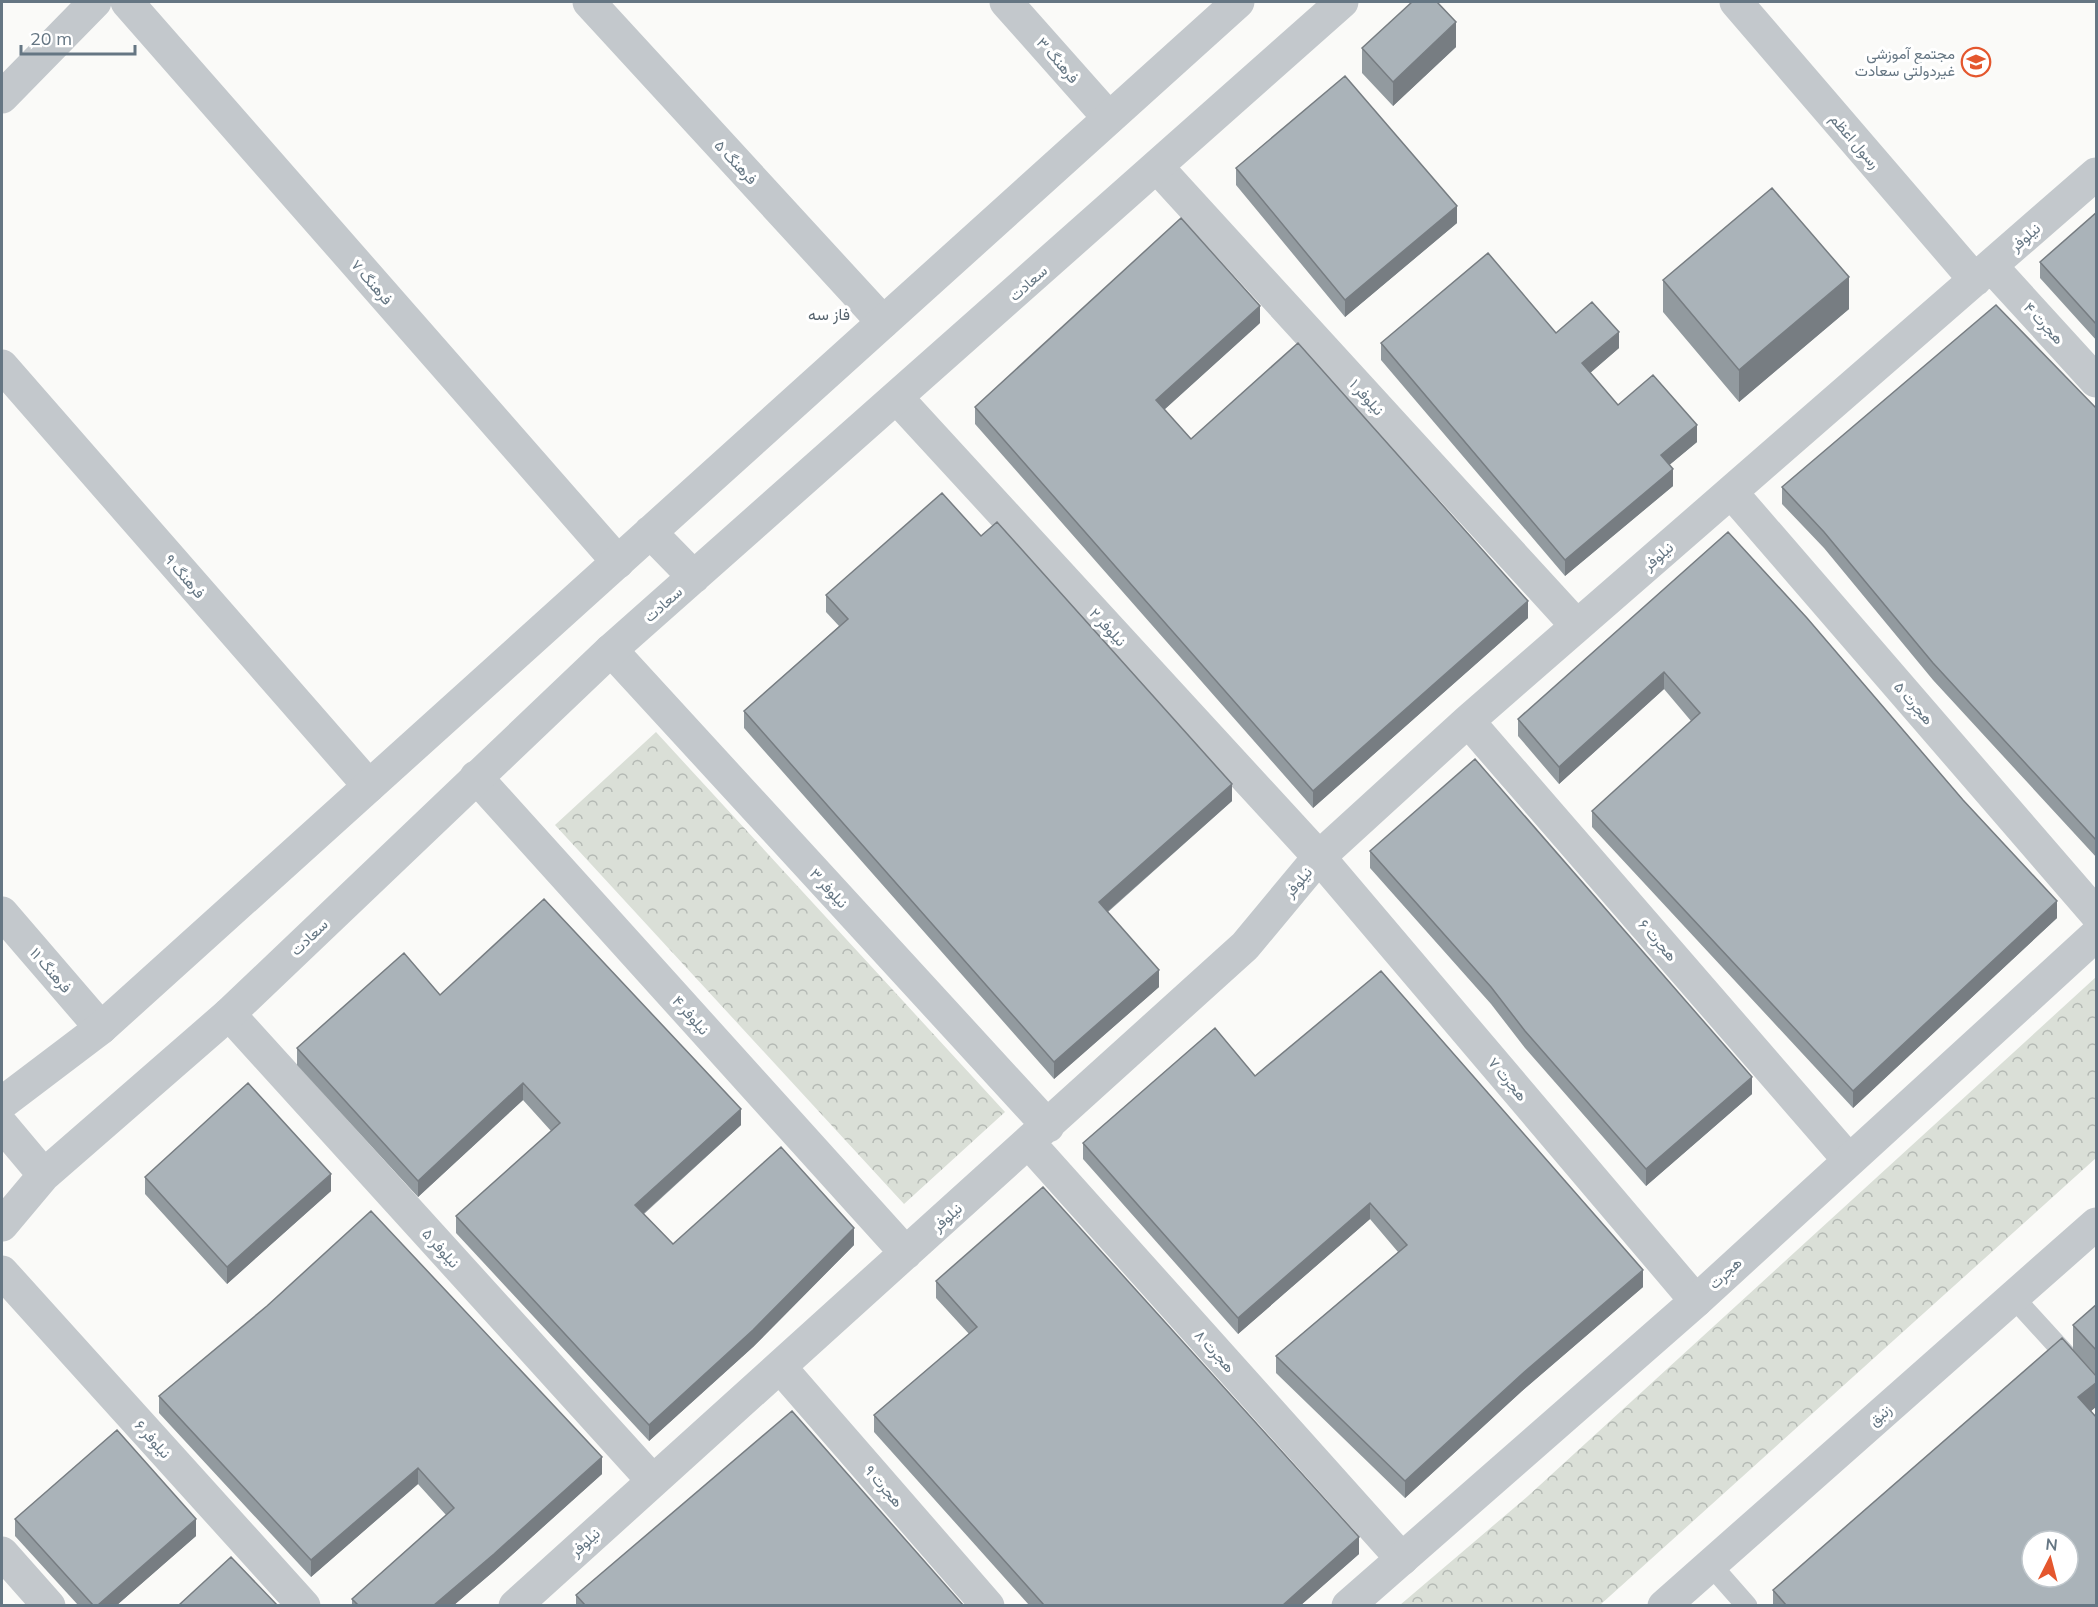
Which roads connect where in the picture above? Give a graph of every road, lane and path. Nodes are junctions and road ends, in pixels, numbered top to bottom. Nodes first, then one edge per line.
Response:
1 (95, 2) edge
2 (127, 2) edge
3 (589, 2) edge
4 (1006, 2) edge
5 (1238, 2) edge
6 (1342, 2) edge
7 (1736, 2) edge
8 (2, 97) edge
9 (1109, 118) junction
10 (1157, 167) junction
11 (2097, 174) edge
12 (1983, 273) junction
13 (883, 322) junction
14 (2, 366) edge
15 (2097, 381) edge
16 (897, 398) junction
17 (1731, 492) junction
18 (650, 532) junction
19 (618, 562) junction
20 (694, 577) junction
21 (1577, 626) junction
22 (611, 650) junction
23 (1468, 721) junction
24 (476, 777) junction
25 (369, 786) junction
26 (1319, 857) junction
27 (2, 913) edge
28 (2097, 914) edge
29 (2097, 935) edge
30 (229, 1014) junction
31 (100, 1028) junction
32 (2, 1103) edge
33 (2, 1125) edge
34 (1038, 1134) junction
35 (1848, 1159) junction
36 (44, 1175) junction
37 (2097, 1224) edge
38 (2, 1225) edge
39 (906, 1253) junction
40 (2, 1272) edge
41 (2014, 1298) junction
42 (1696, 1301) junction
43 (780, 1367) junction
44 (2097, 1388) edge
45 (653, 1481) junction
46 (2, 1553) edge
47 (1402, 1558) junction
48 (1710, 1564) junction
49 (523, 1603) edge
50 (49, 1605) edge
51 (304, 1605) edge
52 (988, 1605) edge
53 (1348, 1605) edge
54 (1664, 1605) edge
55 (1747, 1605) edge

1 - 8 street
2 - 19 street, فرهنگ ۷
3 - 13 street, فرهنگ ۵
4 - 9 street, فرهنگ ۳
5 - 9 street
6 - 10 street, سعادت
7 - 12 street, رسول اعظم
9 - 13 street
10 - 16 street, سعادت
10 - 21 street, نیلوفر ۱
11 - 12 street, نیلوفر
12 - 15 street, هجرت ۴
12 - 17 street, نیلوفر
13 - 18 street
14 - 25 street, فرهنگ ۹
16 - 20 street, سعادت
16 - 26 street, نیلوفر ۲
17 - 21 street, نیلوفر
17 - 28 street, هجرت ۵
18 - 19 street
18 - 20 street
19 - 25 street
20 - 22 street, سعادت
21 - 23 street, نیلوفر
22 - 24 street, سعادت
22 - 34 street, نیلوفر ۳
23 - 26 street, نیلوفر
23 - 35 street, هجرت ۶
24 - 30 street, سعادت
24 - 39 street, نیلوفر ۴
25 - 31 street
26 - 34 street, نیلوفر
26 - 42 street, هجرت ۷
27 - 31 street, فرهنگ ۱۱
29 - 35 street, هجرت
30 - 36 street, سعادت
30 - 45 street, نیلوفر ۵
31 - 32 street
33 - 36 street
34 - 39 street, نیلوفر
34 - 47 street, هجرت ۸
35 - 42 street, هجرت
36 - 38 street, سعادت
37 - 41 street, زنبق
39 - 43 street, نیلوفر
40 - 51 street, نیلوفر ۶
41 - 44 lane
41 - 48 street, زنبق
42 - 47 street, هجرت
43 - 45 street, نیلوفر
43 - 52 street, هجرت ۹
45 - 49 street, نیلوفر
46 - 50 street
47 - 53 street, هجرت
48 - 54 street, زنبق
48 - 55 lane

